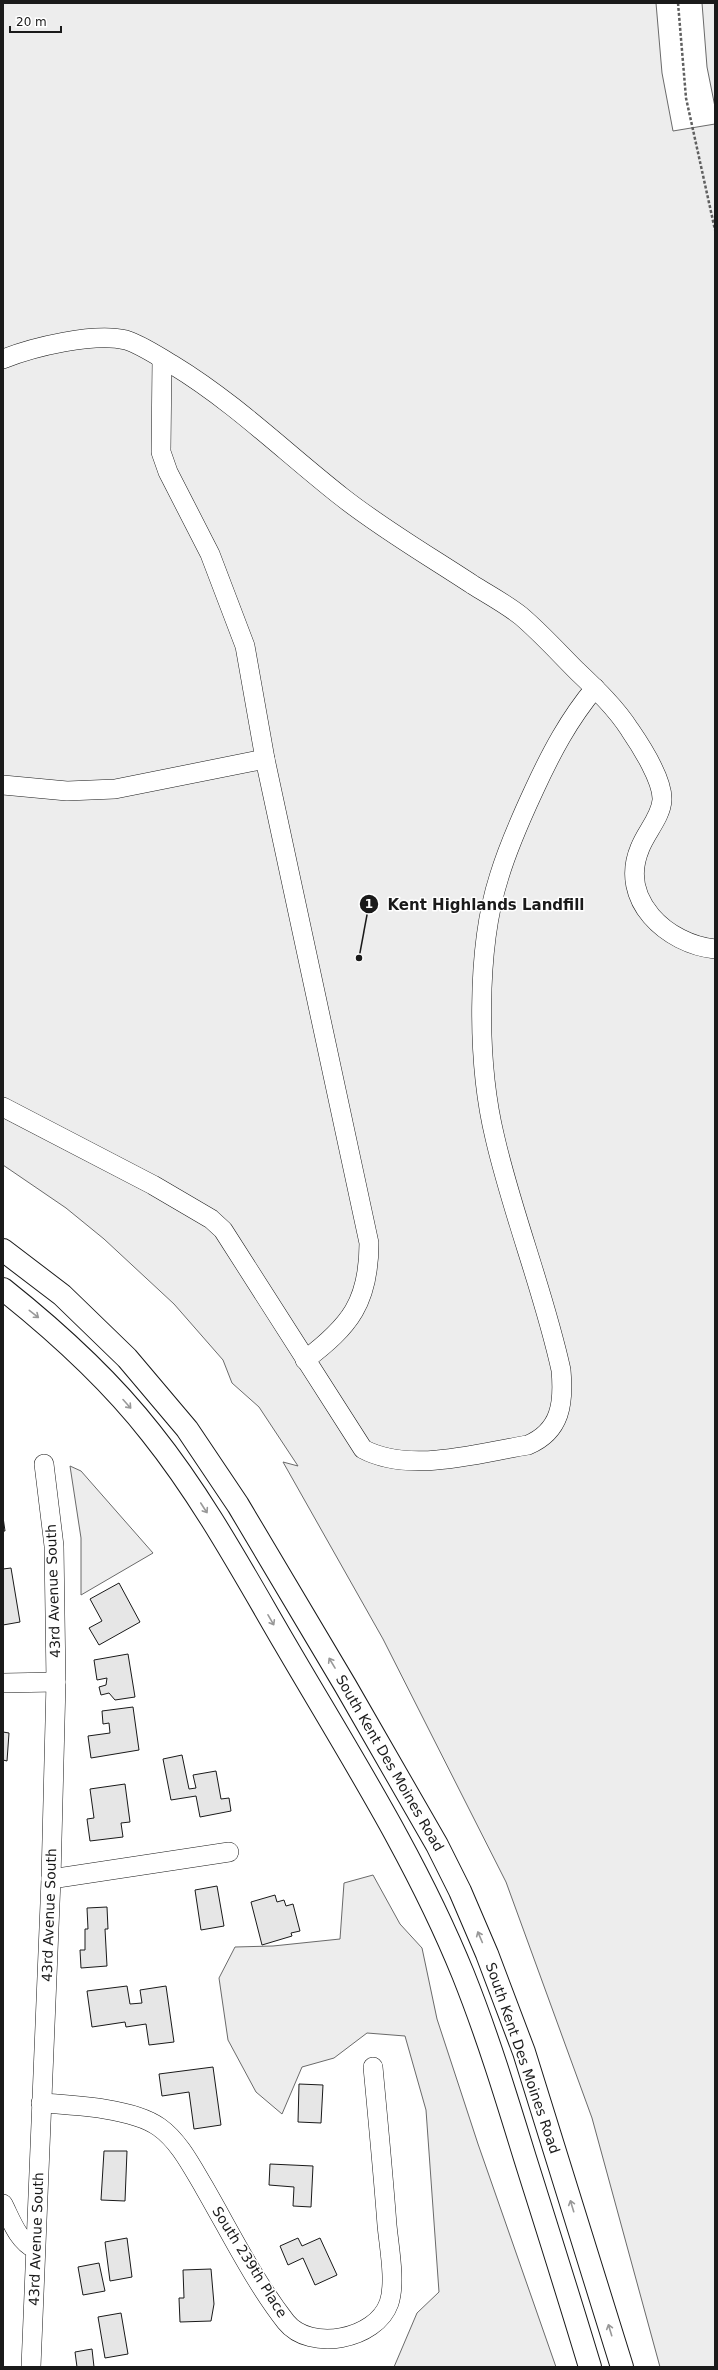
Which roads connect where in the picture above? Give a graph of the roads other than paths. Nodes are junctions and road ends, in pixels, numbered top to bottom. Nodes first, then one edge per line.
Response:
1 (3, 359) edge
2 (162, 359) junction
3 (595, 688) junction
4 (265, 759) junction
5 (3, 785) edge
6 (715, 949) edge
7 (3, 1107) edge
8 (3, 1250) edge
9 (3, 1290) edge
10 (305, 1360) junction
11 (44, 1464) dead end
12 (56, 1682) junction
13 (3, 1683) edge
14 (229, 1852) dead end
15 (51, 1879) junction
16 (373, 2067) dead end
17 (41, 2103) junction
18 (3, 2204) edge
19 (35, 2248) junction
20 (31, 2367) edge
21 (590, 2367) edge
22 (622, 2367) edge

1 - 2 street
2 - 3 street
2 - 4 street
3 - 6 street
3 - 10 street
4 - 5 street
4 - 10 street
7 - 10 street
22 -> 8 highway, South Kent Des Moines Road
9 -> 21 highway, South Kent Des Moines Road
11 - 12 street, 43rd Avenue South
12 - 13 street
12 - 15 street, 43rd Avenue South
14 - 15 street
15 - 17 street, 43rd Avenue South
16 - 17 street, South 239th Place
17 - 19 street, 43rd Avenue South
18 - 19 street
19 - 20 street, 43rd Avenue South

